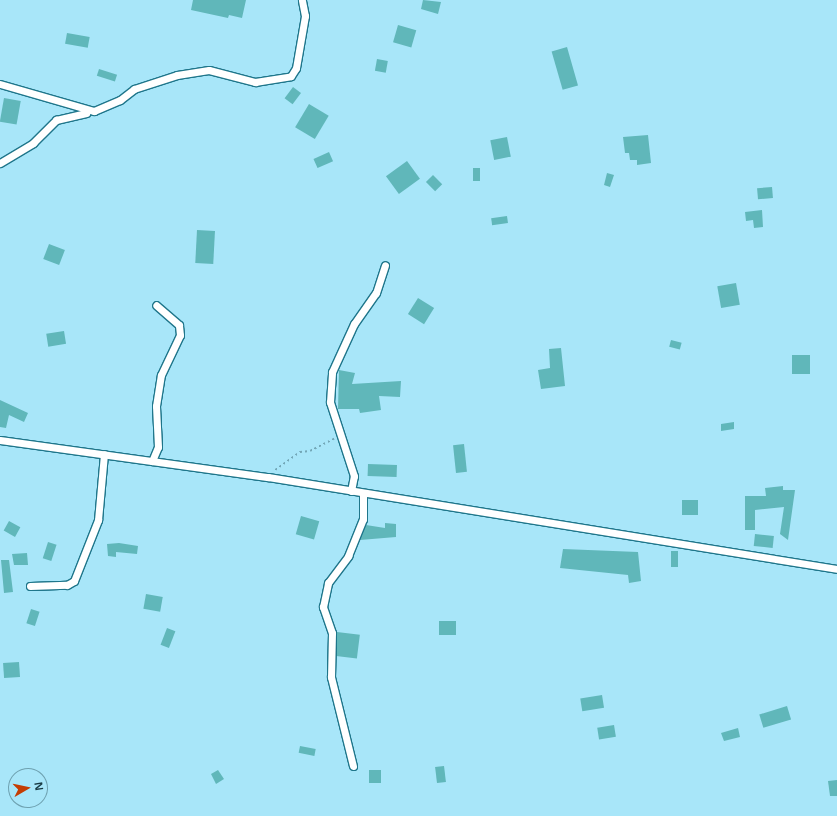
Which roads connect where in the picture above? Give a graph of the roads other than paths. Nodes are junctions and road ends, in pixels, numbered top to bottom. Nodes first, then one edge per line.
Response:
1 (302, 0) edge
2 (0, 84) edge
3 (94, 111) junction
4 (0, 163) edge
5 (386, 265) dead end
6 (156, 305) dead end
7 (0, 440) edge
8 (104, 454) junction
9 (152, 461) junction
10 (351, 491) junction
11 (362, 493) junction
12 (837, 569) edge
13 (30, 586) dead end
14 (353, 766) dead end

1 - 3 street
2 - 3 street
3 - 4 street
5 - 10 street
6 - 9 street
7 - 8 street
8 - 9 street
8 - 13 street
9 - 10 street
10 - 11 street
11 - 12 street
11 - 14 street

